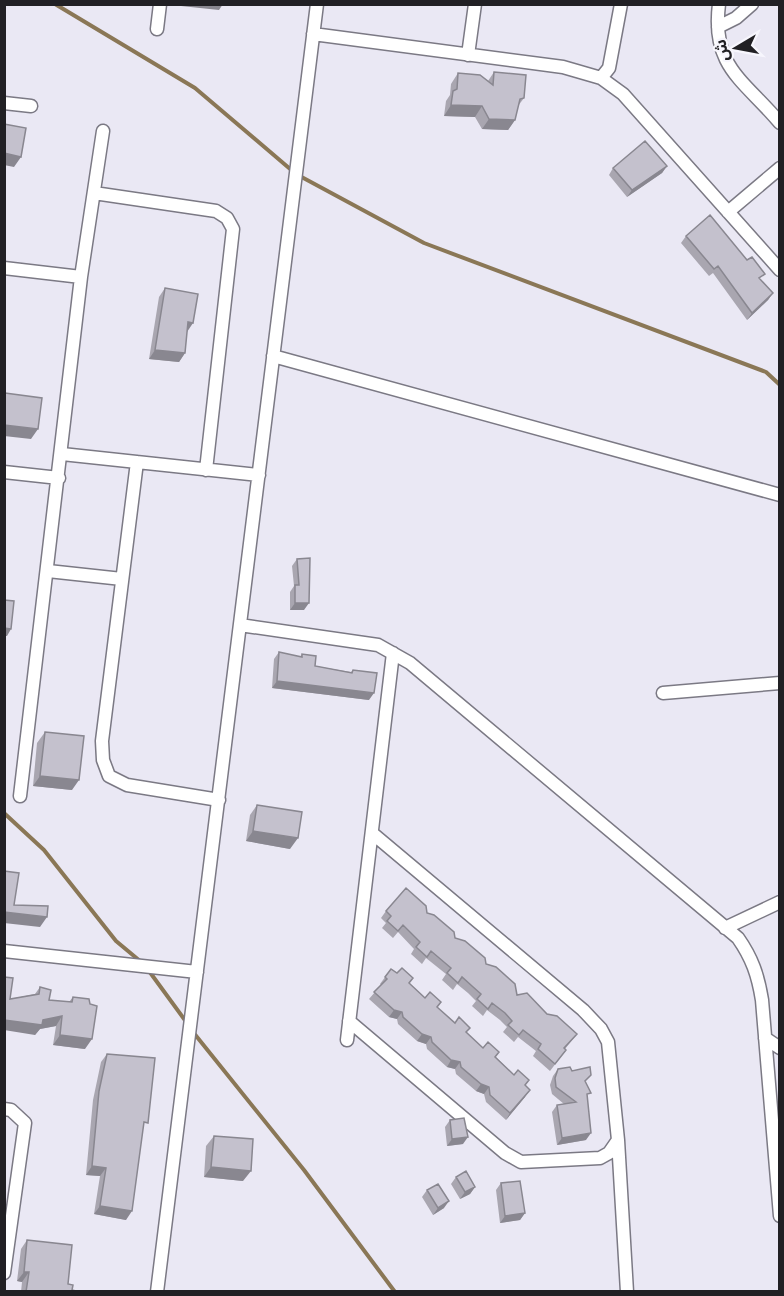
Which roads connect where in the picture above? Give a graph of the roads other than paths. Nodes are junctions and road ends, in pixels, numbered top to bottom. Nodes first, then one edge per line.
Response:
1 (160, 4) edge
2 (317, 4) edge
3 (475, 4) edge
4 (621, 4) edge
5 (719, 4) edge
6 (752, 4) edge
7 (718, 27) junction
8 (157, 29) dead end
9 (313, 34) junction
10 (468, 55) junction
11 (601, 78) junction
12 (4, 103) edge
13 (31, 106) dead end
14 (780, 123) edge
15 (103, 130) dead end
16 (780, 168) edge
17 (94, 193) junction
18 (728, 212) junction
19 (4, 268) edge
20 (780, 270) edge
21 (81, 277) junction
22 (273, 356) junction
23 (62, 454) junction
24 (137, 462) junction
25 (206, 470) junction
26 (4, 472) edge
27 (259, 476) junction
28 (59, 478) junction
29 (780, 495) edge
30 (48, 571) junction
31 (122, 579) junction
32 (240, 625) junction
33 (393, 653) junction
34 (780, 683) edge
35 (663, 693) dead end
36 (20, 796) dead end
37 (219, 800) junction
38 (372, 834) junction
39 (780, 902) edge
40 (725, 928) junction
41 (4, 951) edge
42 (197, 972) junction
43 (349, 1021) junction
44 (765, 1038) junction
45 (347, 1040) dead end
46 (780, 1048) edge
47 (4, 1109) edge
48 (618, 1140) junction
49 (780, 1216) edge
50 (4, 1273) edge
51 (157, 1292) edge
52 (627, 1292) edge

1 - 8 street
2 - 9 street
3 - 10 street
4 - 11 street
5 - 7 street
6 - 7 street
7 - 14 street
9 - 10 street
9 - 22 street
10 - 11 street
11 - 18 street
12 - 13 street
15 - 17 street
16 - 18 street
17 - 21 street
17 - 25 street
18 - 20 street
19 - 21 street
21 - 23 street
22 - 27 street
22 - 29 street
23 - 24 street
23 - 28 street
24 - 25 street
24 - 31 street
25 - 27 street
26 - 28 street
27 - 32 street
28 - 30 street
30 - 31 street
30 - 36 street
31 - 37 street
32 - 33 street
32 - 37 street
33 - 38 street
33 - 40 street
34 - 35 street
37 - 42 street
38 - 43 street
38 - 48 street
39 - 40 street
40 - 44 street
41 - 42 street
42 - 51 street
43 - 45 street
43 - 48 street
44 - 46 street
44 - 49 street
47 - 50 street
48 - 52 street

